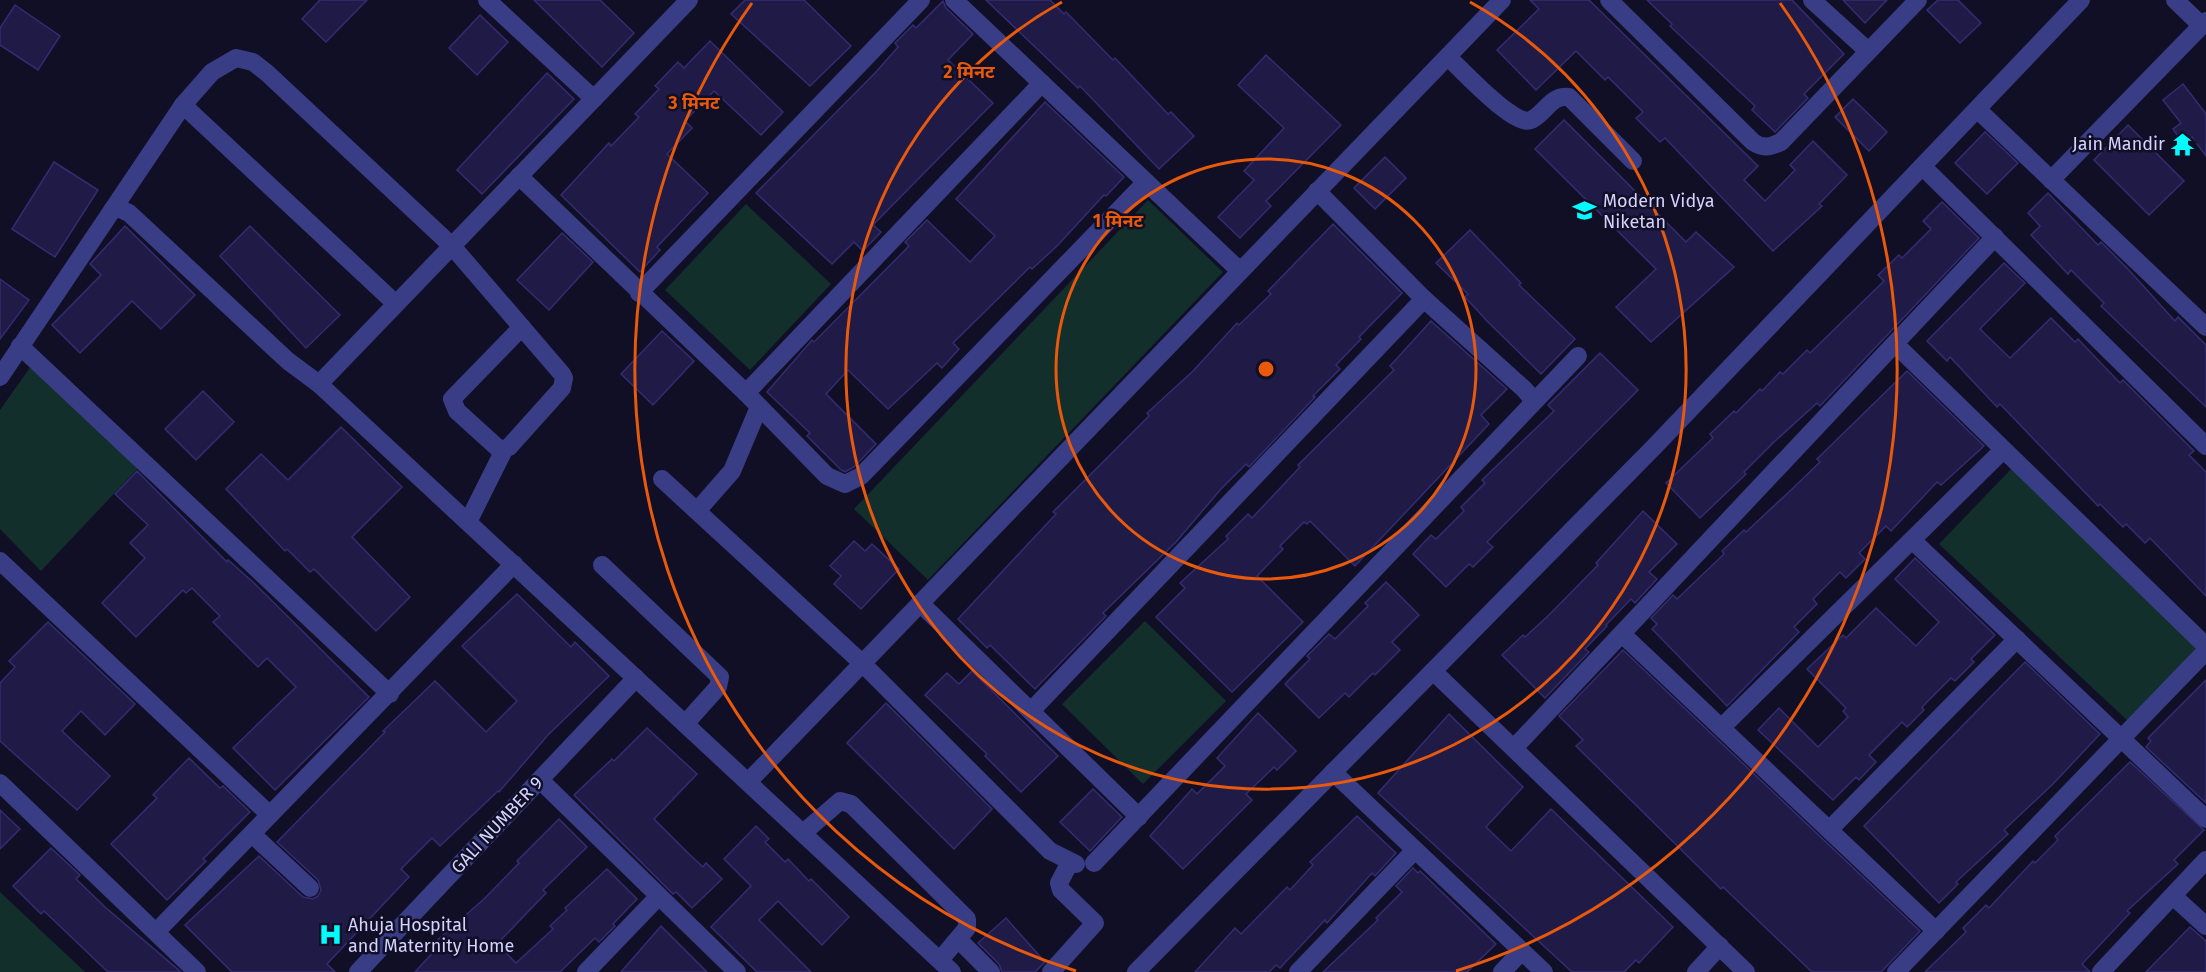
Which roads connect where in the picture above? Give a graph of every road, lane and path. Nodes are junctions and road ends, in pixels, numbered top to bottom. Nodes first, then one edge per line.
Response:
1 (487, 0) edge
2 (689, 0) edge
3 (921, 0) edge
4 (954, 0) edge
5 (1502, 0) edge
6 (1609, 0) edge
7 (1812, 0) edge
8 (1918, 0) edge
9 (2081, 0) edge
10 (2175, 0) edge
11 (2204, 23) edge
12 (1868, 51) junction
13 (1448, 57) junction
14 (1042, 83) junction
15 (594, 99) junction
16 (183, 105) junction
17 (1978, 110) junction
18 (1633, 161) dead end
19 (1923, 167) junction
20 (519, 177) junction
21 (2051, 180) junction
22 (1146, 182) junction
23 (1317, 191) junction
24 (113, 209) junction
25 (1995, 237) junction
26 (452, 246) junction
27 (1240, 271) junction
28 (639, 293) junction
29 (1424, 299) junction
30 (396, 304) junction
31 (522, 327) junction
32 (2206, 327) edge
33 (1894, 344) junction
34 (20, 346) junction
35 (1578, 356) dead end
36 (0, 376) edge
37 (319, 384) junction
38 (746, 393) junction
39 (1531, 405) junction
40 (759, 407) junction
41 (2206, 446) edge
42 (504, 450) junction
43 (2003, 450) junction
44 (662, 479) dead end
45 (697, 511) junction
46 (468, 522) junction
47 (1912, 540) junction
48 (0, 561) edge
49 (514, 564) junction
50 (602, 565) dead end
51 (920, 603) junction
52 (1622, 634) junction
53 (2017, 639) junction
54 (2206, 646) edge
55 (2206, 651) edge
56 (862, 663) junction
57 (1433, 671) junction
58 (636, 678) junction
59 (390, 694) junction
60 (1031, 711) junction
61 (685, 724) junction
62 (1722, 727) junction
63 (2121, 739) junction
64 (1514, 748) junction
65 (1333, 772) junction
66 (540, 780) junction
67 (748, 782) junction
68 (0, 783) edge
69 (270, 815) junction
70 (1139, 817) junction
71 (2206, 819) edge
72 (1830, 829) junction
73 (802, 833) junction
74 (252, 834) junction
75 (1414, 850) junction
76 (2206, 860) edge
77 (1080, 863) junction
78 (310, 888) dead end
79 (659, 896) junction
80 (2173, 896) junction
81 (2206, 926) edge
82 (1936, 931) junction
83 (156, 932) junction
84 (958, 939) junction
85 (1720, 946) junction
86 (1522, 951) junction
87 (946, 966) edge
88 (197, 972) edge
89 (358, 972) edge
90 (586, 972) edge
91 (737, 972) edge
92 (991, 972) edge
93 (1051, 972) edge
94 (1136, 972) edge
95 (1298, 972) edge
96 (1502, 972) edge
97 (1544, 972) edge
98 (1696, 972) edge
99 (1746, 972) edge
100 (1896, 972) edge
101 (2101, 972) edge

1 - 15 street
2 - 15 street
3 - 28 street
4 - 14 street
5 - 13 street
6 - 12 street
7 - 12 street
8 - 12 street
9 - 17 street
10 - 11 street
11 - 21 street
13 - 18 street
13 - 23 street
14 - 22 street
14 - 38 street
15 - 20 street
16 - 24 street
16 - 26 street
16 - 30 street
17 - 19 street
17 - 21 street
19 - 25 street
19 - 57 street
20 - 26 street
20 - 28 street
21 - 32 street
22 - 27 street
22 - 40 street
23 - 27 street
23 - 29 street
24 - 34 street
24 - 37 street
25 - 33 street
25 - 41 street
26 - 30 street
26 - 31 street
27 - 51 street
28 - 38 street
29 - 39 street
29 - 60 street
30 - 37 street
31 - 42 street
31 - 42 street
33 - 43 street
33 - 52 street
34 - 36 street
34 - 59 street
35 - 39 street
37 - 46 street
38 - 40 street
39 - 70 street
40 - 45 street
42 - 46 street
43 - 47 street
43 - 54 street
44 - 45 street
45 - 56 street
46 - 49 street
47 - 53 street
47 - 62 street
48 - 69 street
49 - 58 street
49 - 59 street
50 - 61 street
51 - 56 street
51 - 60 street
52 - 62 street
52 - 64 street
53 - 63 street
53 - 72 street
55 - 63 street
56 - 67 street
56 - 77 street
57 - 64 street
57 - 65 street
58 - 61 street
58 - 66 street, GALI NUMBER 9
59 - 69 street
60 - 70 street
61 - 67 street
62 - 72 street
63 - 71 street
63 - 82 street
64 - 85 street
65 - 75 street
65 - 94 street
66 - 79 street
66 - 89 street, GALI NUMBER 9
67 - 73 street
68 - 83 street
69 - 74 street
70 - 77 street
72 - 82 street
73 - 84 street
73 - 87 street
74 - 78 street
74 - 83 street
75 - 86 street
75 - 95 street
76 - 80 street
77 - 93 street
79 - 90 street
79 - 91 street
80 - 81 street
80 - 101 street
82 - 100 street
83 - 88 street
84 - 87 street
84 - 92 street
85 - 98 street
85 - 99 street
86 - 96 street
86 - 97 street

